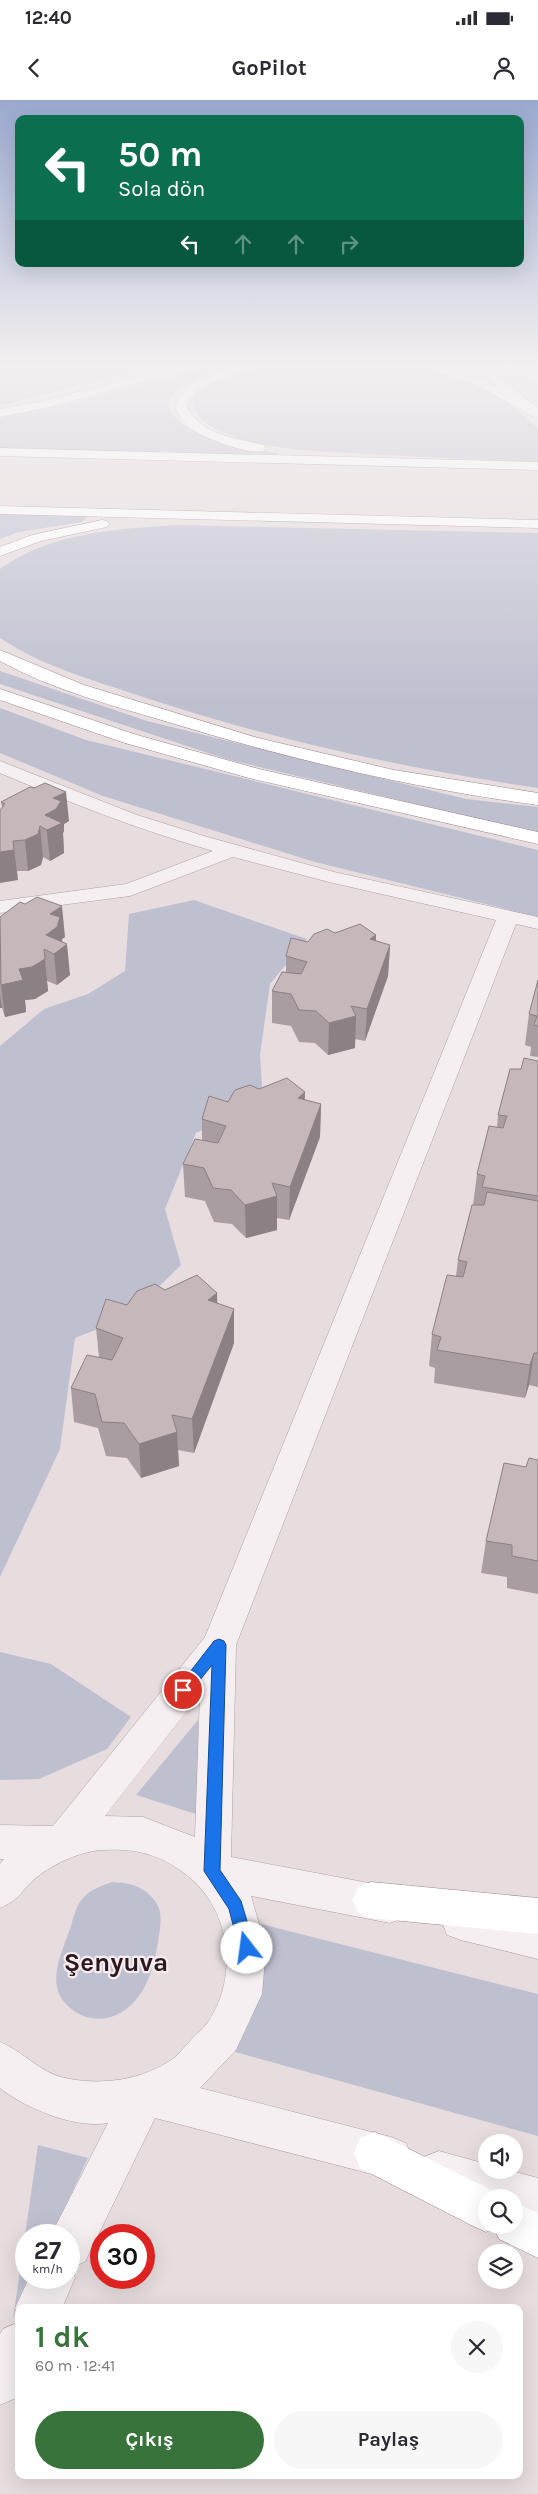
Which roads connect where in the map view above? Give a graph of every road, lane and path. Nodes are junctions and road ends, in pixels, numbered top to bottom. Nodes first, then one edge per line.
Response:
1 (0, 510) edge
2 (375, 520) junction
3 (538, 524) edge
4 (0, 552) edge
5 (0, 655) edge
6 (0, 694) edge
7 (5, 773) edge
8 (538, 799) edge
9 (538, 838) edge
10 (229, 852) junction
11 (0, 907) edge
12 (508, 917) junction
13 (538, 923) edge
14 (219, 1645) junction
15 (0, 1842) edge
16 (62, 1843) junction
17 (212, 1871) junction
18 (0, 1890) edge
19 (371, 1900) junction
20 (538, 1916) edge
21 (538, 1940) edge
22 (0, 2062) edge
23 (145, 2095) junction
24 (375, 2153) junction
25 (538, 2200) edge
26 (478, 2206) edge
27 (80, 2224) edge
28 (523, 2228) edge
29 (538, 2236) edge
30 (48, 2289) edge
31 (40, 2304) edge
32 (15, 2353) edge
33 (0, 2382) edge

1 - 2 highway
2 - 3 highway
2 - 4 highway
5 - 8 highway
6 - 9 highway
7 - 10 street
10 - 11 street
10 - 12 street
12 - 13 street
12 - 14 street
14 - 16 street
14 - 17 street
15 - 16 street
16 - 17 street
16 - 18 street
17 - 19 street
17 - 23 street
19 - 20 highway
19 - 21 street
22 - 23 street
23 - 24 street
23 - 27 street
24 - 25 street
24 - 26 highway
28 - 29 highway
30 - 31 street
32 - 33 street

